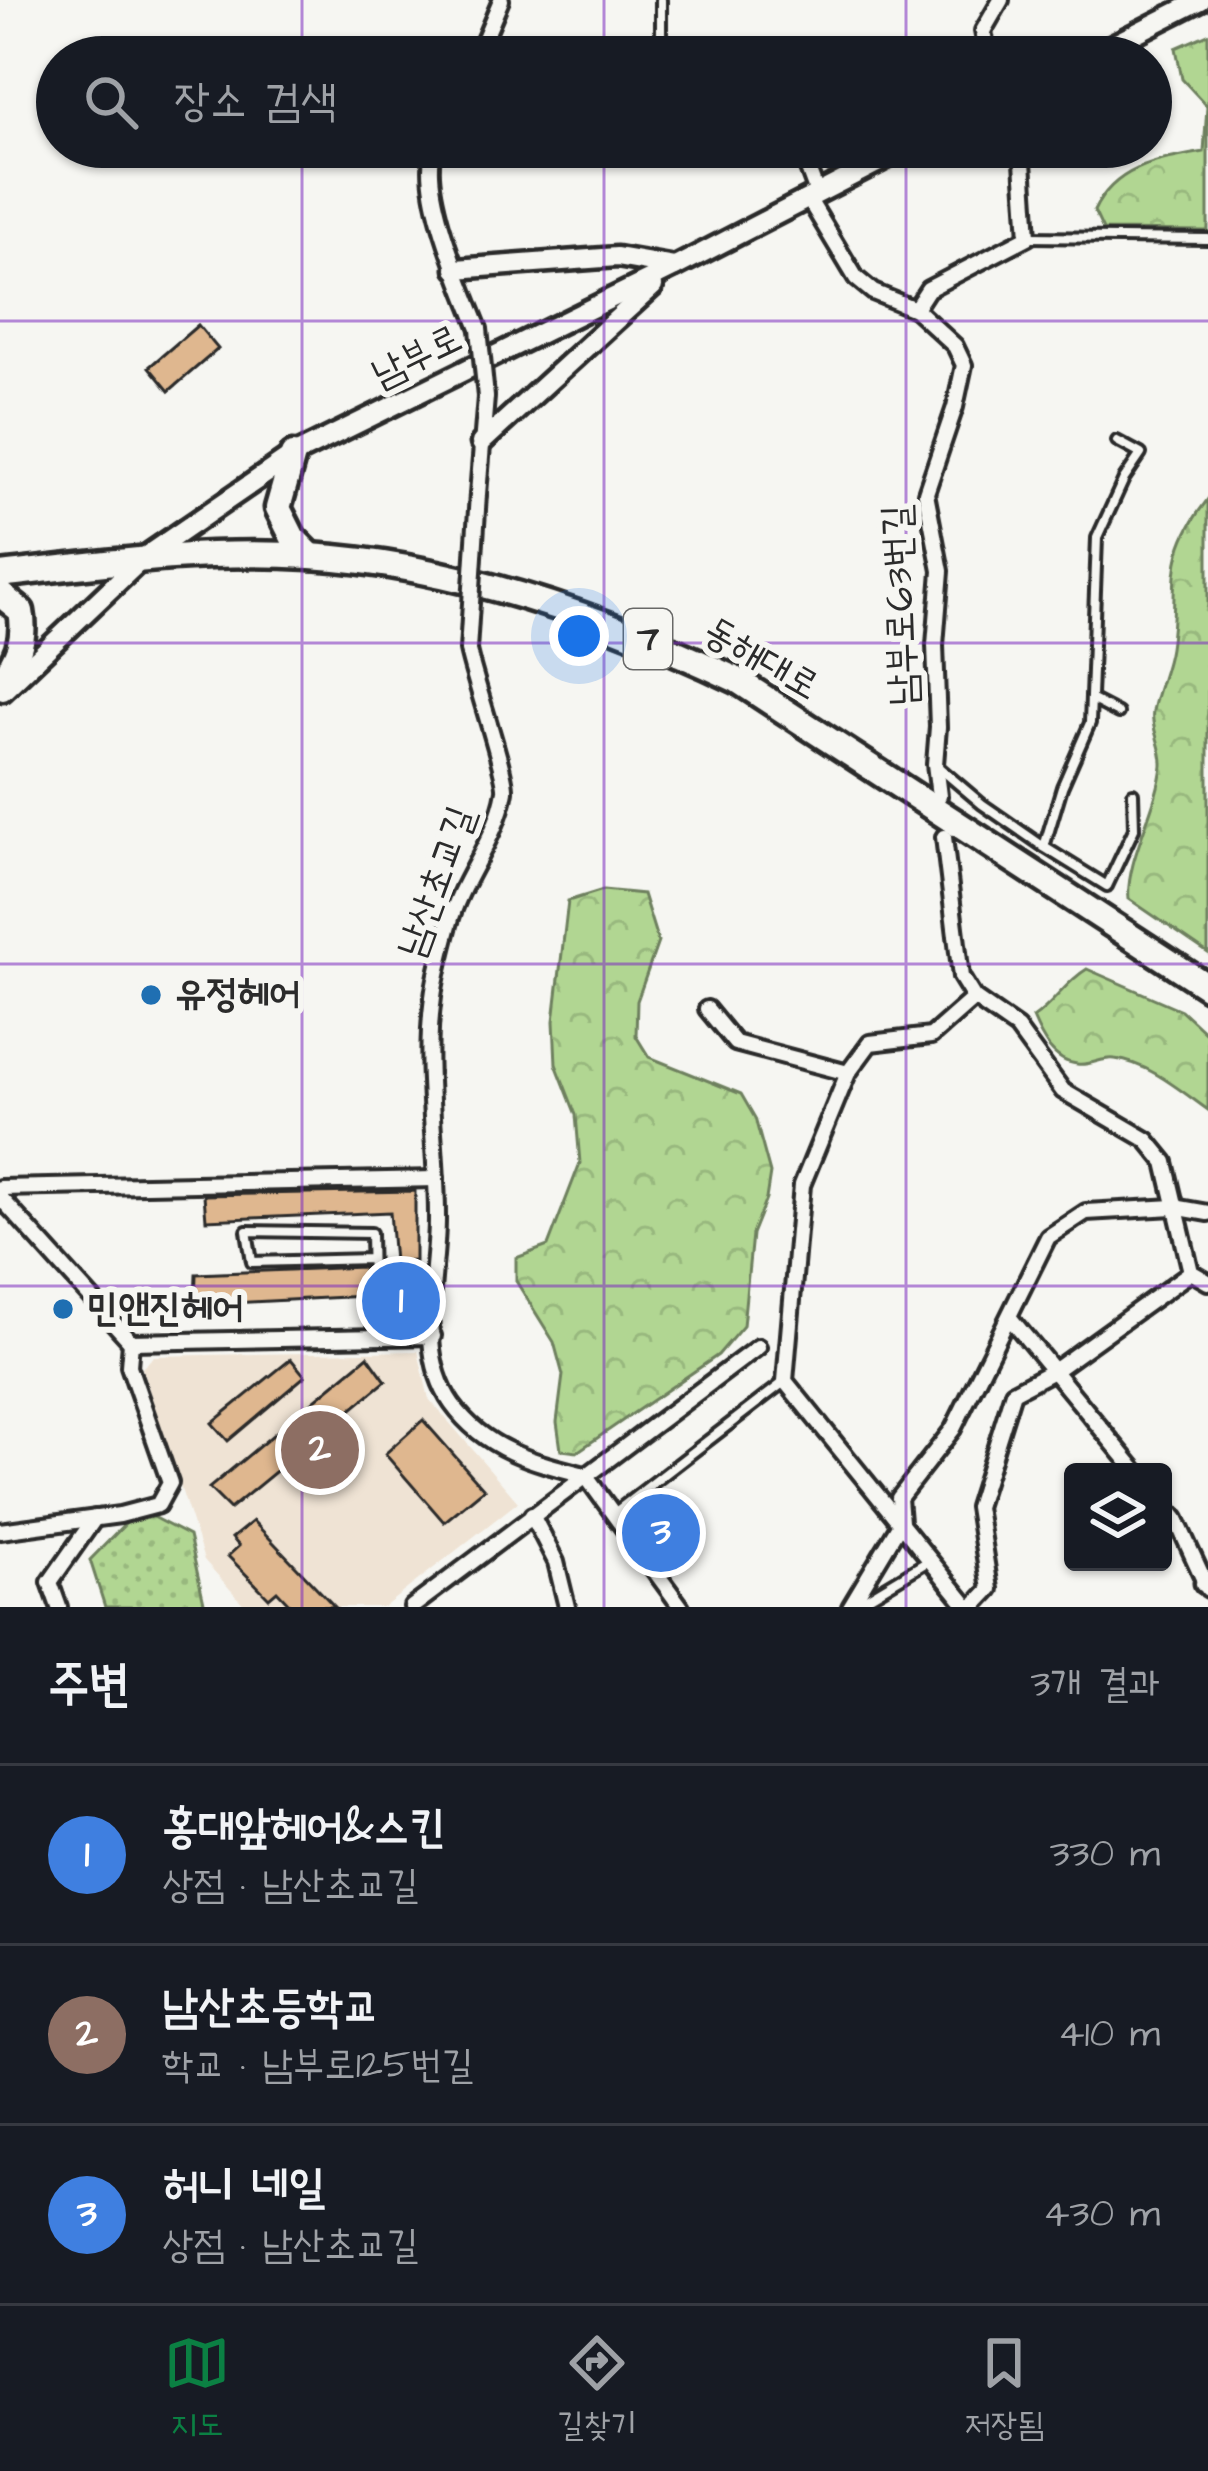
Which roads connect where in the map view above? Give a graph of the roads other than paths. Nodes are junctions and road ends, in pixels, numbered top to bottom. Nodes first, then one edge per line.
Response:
1 (501, 0) edge
2 (661, 0) edge
3 (1000, 0) edge
4 (1201, 0) edge
5 (490, 36) edge
6 (661, 36) edge
7 (984, 36) edge
8 (1130, 36) edge
9 (432, 168) edge
10 (805, 168) edge
11 (866, 168) edge
12 (1023, 168) edge
13 (812, 195) junction
14 (1028, 237) junction
15 (1208, 239) edge
16 (675, 267) junction
17 (456, 269) junction
18 (915, 309) junction
19 (1117, 441) dead end
20 (481, 443) junction
21 (293, 455) junction
22 (310, 556) junction
23 (143, 558) junction
24 (0, 575) edge
25 (0, 594) edge
26 (0, 690) edge
27 (1091, 699) junction
28 (1118, 713) dead end
29 (935, 764) junction
30 (1133, 793) dead end
31 (939, 796) dead end
32 (944, 837) dead end
33 (1044, 847) junction
34 (1208, 987) edge
35 (974, 998) junction
36 (707, 1009) dead end
37 (848, 1072) junction
38 (436, 1179) junction
39 (0, 1193) edge
40 (1174, 1207) junction
41 (1208, 1213) edge
42 (371, 1259) junction
43 (1190, 1272) junction
44 (1208, 1282) edge
45 (1010, 1318) junction
46 (433, 1336) junction
47 (374, 1337) junction
48 (131, 1342) junction
49 (758, 1347) dead end
50 (1054, 1370) junction
51 (785, 1381) junction
52 (1130, 1463) edge
53 (585, 1475) junction
54 (613, 1514) junction
55 (1172, 1514) edge
56 (532, 1515) junction
57 (95, 1518) junction
58 (901, 1522) junction
59 (0, 1531) edge
60 (932, 1560) junction
61 (1207, 1585) edge
62 (59, 1607) edge
63 (412, 1607) edge
64 (568, 1607) edge
65 (681, 1607) edge
66 (851, 1607) edge
67 (970, 1607) edge

1 - 5 street
2 - 6 lane
3 - 7 street
4 - 8 street
9 - 17 street, 남산초교길
10 - 13 street, 남부로63번길
11 - 13 street, 남부로
12 - 14 street
13 - 16 street, 남부로
13 - 18 street, 남부로63번길
14 - 15 lane
14 - 18 street
16 - 17 street
16 - 20 street
16 - 21 street, 남부로
17 - 20 street, 남산초교길, bridge
18 - 29 street, 남부로63번길
19 - 27 lane
20 - 38 street, 남산초교길, bridge
21 - 22 main road
21 - 23 street, 남부로
22 - 23 main road, 동해대로 / 7
22 - 34 main road, 동해대로 / 7
23 - 24 main road, 동해대로 / 7
23 - 26 street, 남부로
25 - 26 main road
27 - 28 lane
27 - 33 lane
29 - 31 street, 남부로63번길
29 - 33 lane
30 - 33 lane
32 - 35 street
35 - 37 street
35 - 40 street
36 - 37 street
37 - 51 street
38 - 39 street
38 - 46 street, 남산초교길
39 - 48 street
40 - 41 street
40 - 43 street
40 - 45 street
42 - 42 lane
42 - 47 lane
43 - 44 street
43 - 50 street
45 - 50 street
45 - 58 street
46 - 47 street
46 - 53 street, 남산초교길
47 - 48 street
48 - 57 street
49 - 53 street
50 - 52 street
50 - 67 street
51 - 54 lane
51 - 58 street
53 - 54 street
53 - 56 street
54 - 65 street
55 - 61 street
56 - 63 street
56 - 64 street
57 - 59 street
57 - 62 street
58 - 60 street
58 - 66 street
60 - 66 lane
60 - 67 street

